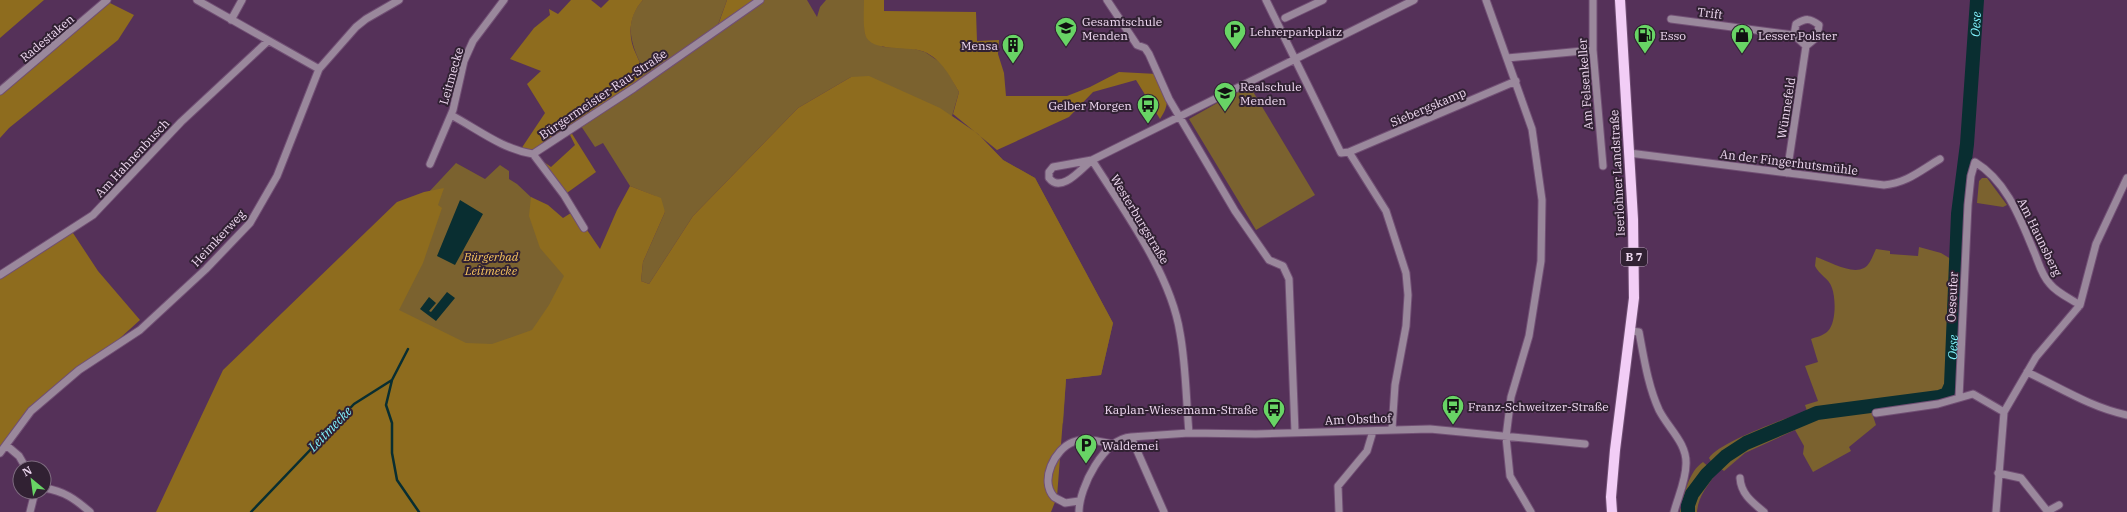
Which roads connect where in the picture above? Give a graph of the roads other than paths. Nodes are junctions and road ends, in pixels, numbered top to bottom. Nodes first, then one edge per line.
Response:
1 (107, 0) edge
2 (197, 0) edge
3 (242, 0) edge
4 (399, 0) edge
5 (504, 0) edge
6 (760, 0) edge
7 (1107, 0) edge
8 (1266, 0) edge
9 (1323, 0) edge
10 (1414, 0) edge
11 (1486, 0) edge
12 (1593, 0) edge
13 (1620, 0) edge
14 (1285, 18) dead end
15 (1671, 19) dead end
16 (231, 20) junction
17 (1794, 35) junction
18 (268, 42) junction
19 (1806, 46) junction
20 (1593, 50) junction
21 (1507, 58) junction
22 (1295, 59) junction
23 (319, 70) junction
24 (1516, 81) junction
25 (0, 91) edge
26 (451, 115) junction
27 (1178, 116) junction
28 (1350, 152) junction
29 (1629, 153) junction
30 (533, 154) junction
31 (1940, 159) dead end
32 (1092, 160) junction
33 (1975, 162) joint
34 (430, 164) dead end
35 (1603, 166) dead end
36 (1786, 173) junction
37 (2127, 178) edge
38 (584, 228) dead end
39 (0, 275) edge
40 (2080, 306) junction
41 (1630, 331) junction
42 (2027, 372) junction
43 (1959, 398) junction
44 (2004, 412) junction
45 (1876, 413) dead end
46 (2127, 415) edge
47 (1392, 429) junction
48 (1373, 431) junction
49 (1295, 432) junction
50 (1188, 433) junction
51 (1506, 436) junction
52 (1131, 437) junction
53 (1113, 444) junction
54 (1586, 444) dead end
55 (6, 445) junction
56 (0, 453) edge
57 (21, 460) edge
58 (1998, 472) junction
59 (1740, 478) dead end
60 (52, 490) edge
61 (33, 500) edge
62 (1079, 501) junction
63 (2059, 505) dead end
64 (2048, 511) edge
65 (30, 512) edge
66 (90, 512) edge
67 (1079, 512) edge
68 (1164, 512) edge
69 (1339, 512) edge
70 (1531, 512) edge
71 (1612, 512) edge
72 (1674, 512) edge
73 (1764, 512) edge
74 (1996, 512) edge

1 - 25 street, Radestaken
2 - 16 street
3 - 16 street
4 - 23 street, Heimkerweg
5 - 26 street, Leitmecke
6 - 30 street, Bürgermeister-Rau-Straße
7 - 27 street
8 - 22 street
9 - 14 street
10 - 22 street
11 - 21 street
12 - 20 street, Am Felsenkeller
13 - 29 main road, Iserlohner Landstraße / B 7
15 - 17 street, Trift
16 - 18 street
17 - 19 street
17 - 19 street
18 - 23 street
18 - 39 street, Am Hahnenbusch
19 - 36 street, Wünnefeld
20 - 21 street
20 - 35 street, Am Felsenkeller
21 - 24 street
22 - 27 street
22 - 28 street
23 - 55 street, Heimkerweg
24 - 28 street, Siebergskamp
24 - 51 street
26 - 30 street, Bürgermeister-Rau-Straße
26 - 34 street, Leitmecke
27 - 32 street
27 - 49 street
28 - 47 street
29 - 36 street, An der Fingerhutsmühle
29 - 41 main road, Iserlohner Landstraße / B 7
30 - 38 street
31 - 36 street, An der Fingerhutsmühle
32 - 32 street
32 - 50 street, Westerburgstraße
33 - 40 street, Am Haunsberg
33 - 43 street, Oeseufer
37 - 40 street
40 - 42 street
41 - 71 main road, Iserlohner Landstraße / B 7
41 - 72 street
42 - 44 street
42 - 46 street
43 - 44 street
43 - 45 street
44 - 58 street
47 - 48 street, Am Obsthof
47 - 51 street, Am Obsthof
48 - 49 street, Am Obsthof
48 - 69 street
49 - 50 street, Am Obsthof
50 - 52 street, Am Obsthof
51 - 54 street, Am Obsthof
51 - 70 street
52 - 53 street
52 - 68 street
53 - 62 street
53 - 62 street
55 - 56 street, Heimkerweg
55 - 57 street
58 - 64 street
58 - 74 street
59 - 73 street
60 - 66 street
61 - 65 street
62 - 67 street
63 - 64 street

